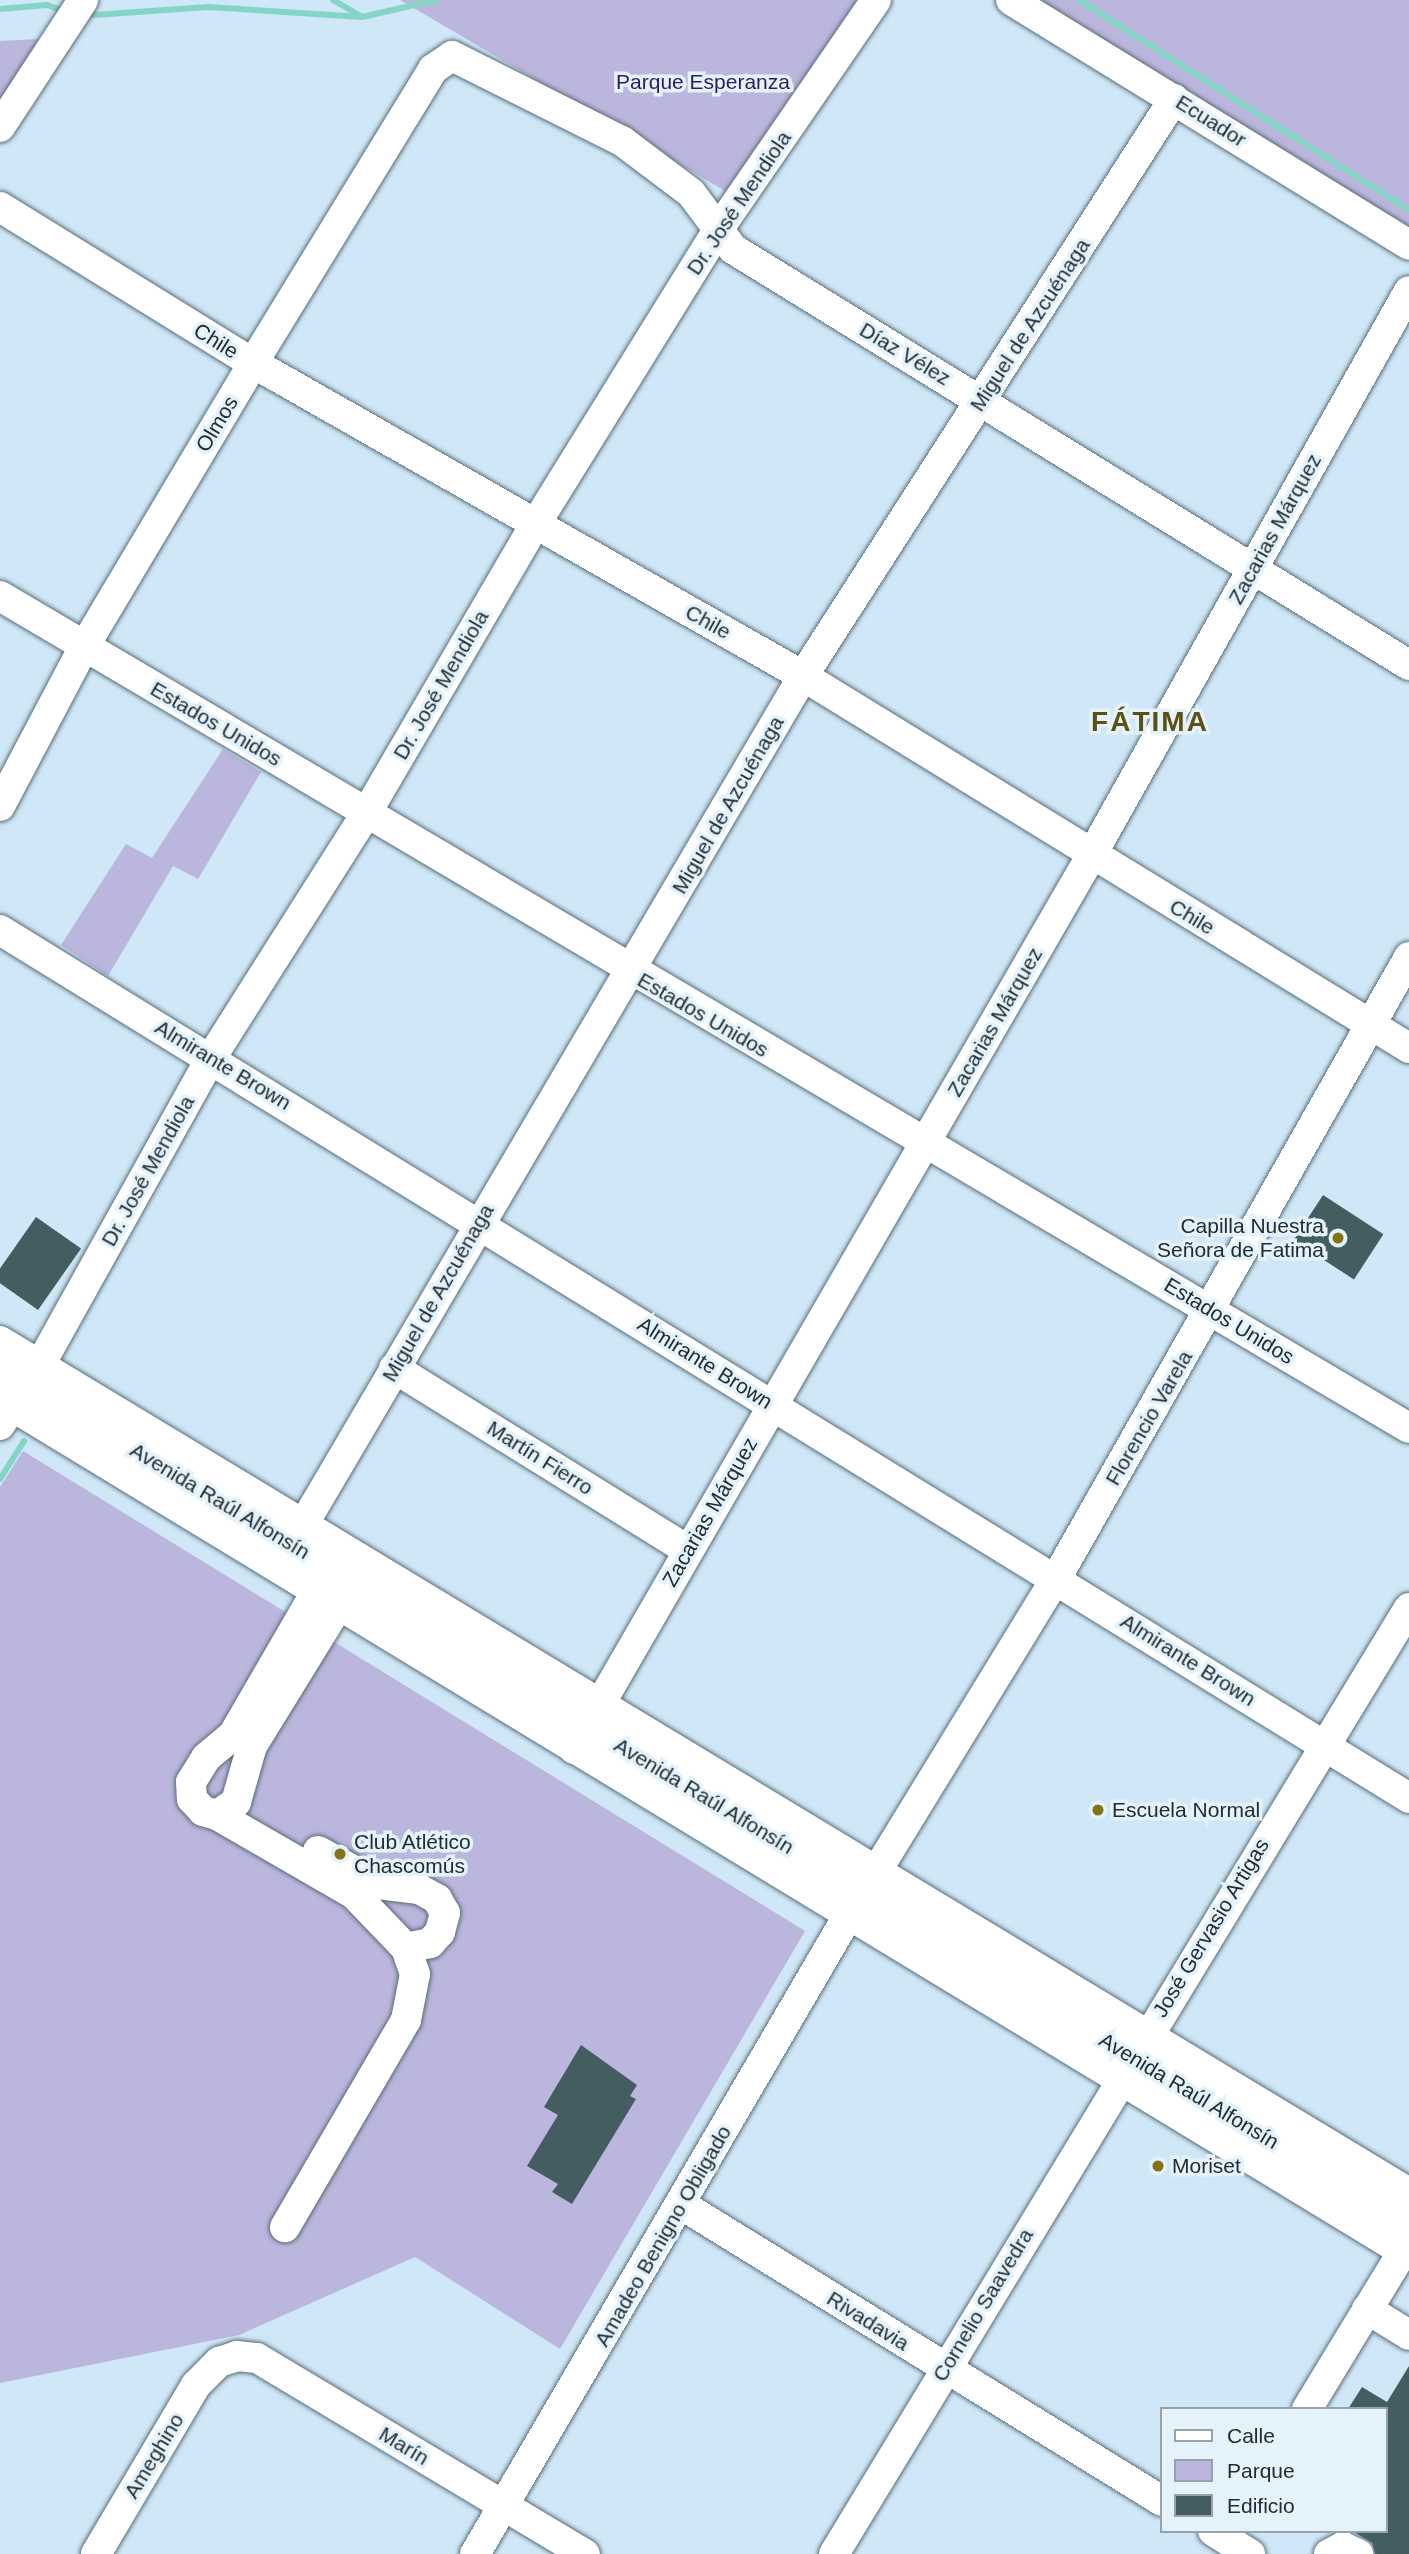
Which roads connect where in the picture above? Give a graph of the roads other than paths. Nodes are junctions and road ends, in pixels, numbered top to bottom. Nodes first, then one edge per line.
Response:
1 (83, 0) edge
2 (876, 0) edge
3 (1011, 0) edge
4 (452, 56) joint
5 (1174, 99) junction
6 (0, 127) edge
7 (0, 207) edge
8 (718, 230) junction
9 (1409, 245) edge
10 (1409, 290) edge
11 (253, 363) junction
12 (981, 401) junction
13 (536, 525) junction
14 (1252, 571) junction
15 (0, 596) edge
16 (84, 647) junction
17 (1409, 664) edge
18 (803, 676) junction
19 (0, 806) edge
20 (366, 812) junction
21 (1091, 856) junction
22 (0, 930) edge
23 (1409, 957) edge
24 (630, 972) junction
25 (1368, 1023) junction
26 (1409, 1048) edge
27 (211, 1058) junction
28 (924, 1143) junction
29 (479, 1222) junction
30 (1212, 1310) junction
31 (0, 1341) edge
32 (394, 1368) junction
33 (13, 1391) edge
34 (773, 1405) junction
35 (1409, 1428) edge
36 (303, 1525) junction
37 (686, 1549) junction
38 (1057, 1577) junction
39 (327, 1599) junction
40 (1409, 1608) edge
41 (587, 1726) junction
42 (1322, 1744) junction
43 (1409, 1798) edge
44 (227, 1808) junction
45 (876, 1872) junction
46 (848, 1916) junction
47 (406, 1948) junction
48 (1133, 2058) junction
49 (1409, 2193) edge
50 (682, 2205) junction
51 (285, 2227) dead end
52 (1407, 2243) edge
53 (1367, 2309) junction
54 (1409, 2335) edge
55 (219, 2362) joint
56 (944, 2369) junction
57 (1308, 2407) edge
58 (1160, 2500) edge
59 (503, 2506) junction
60 (96, 2554) edge
61 (475, 2554) edge
62 (585, 2554) edge
63 (834, 2554) edge
64 (1329, 2554) edge
65 (1358, 2554) edge

1 - 6 street
2 - 8 street, Dr. José Mendiola
3 - 5 street, Ecuador
4 - 8 street, Díaz Vélez
4 - 11 street, Olmos
5 - 9 street, Ecuador
5 - 12 street, Miguel de Azcuénaga
7 - 11 street, Chile
8 - 12 street, Díaz Vélez
8 - 13 street, Dr. José Mendiola
10 - 14 street, Zacarias Márquez
11 - 13 street, Chile
11 - 16 street, Olmos
12 - 14 street, Díaz Vélez
12 - 18 street, Miguel de Azcuénaga
13 - 18 street, Chile
13 - 20 street, Dr. José Mendiola
14 - 17 street, Díaz Vélez
14 - 21 street, Zacarias Márquez
15 - 16 street, Estados Unidos
16 - 19 street, Olmos
16 - 20 street, Estados Unidos
18 - 21 street, Chile
18 - 24 street, Miguel de Azcuénaga
20 - 24 street, Estados Unidos
20 - 27 street, Dr. José Mendiola
21 - 25 street, Chile
21 - 28 street, Zacarias Márquez
22 - 27 street, Almirante Brown
23 - 25 street, Florencio Varela
24 - 28 street, Estados Unidos
24 - 29 street, Miguel de Azcuénaga
25 - 26 street, Chile
25 - 30 street, Florencio Varela
27 - 29 street, Almirante Brown
27 - 33 street, Dr. José Mendiola
28 - 30 street, Estados Unidos
28 - 34 street, Zacarias Márquez
29 - 32 street, Miguel de Azcuénaga
29 - 34 street, Almirante Brown
30 - 35 street, Estados Unidos
30 - 38 street, Florencio Varela
31 - 33 street, Avenida Raúl Alfonsín
32 - 36 street, Miguel de Azcuénaga
32 - 37 street, Martín Fierro
33 - 36 street, Avenida Raúl Alfonsín
33 - 39 street, Avenida Raúl Alfonsín
33 - 41 main road, Avenida Raúl Alfonsín
34 - 37 street, Zacarias Márquez
34 - 38 street, Almirante Brown
36 - 41 street, Avenida Raúl Alfonsín
37 - 41 street, Zacarias Márquez
38 - 42 street, Almirante Brown
38 - 45 street, Florencio Varela
39 - 41 street, Avenida Raúl Alfonsín
39 - 44 street
39 - 44 street
40 - 42 street, José Gervasio Artigas
41 - 45 street, Avenida Raúl Alfonsín
41 - 46 street, Avenida Raúl Alfonsín
41 - 48 main road, Avenida Raúl Alfonsín
42 - 43 street, Almirante Brown
42 - 48 street, José Gervasio Artigas
44 - 47 street
44 - 47 street
45 - 48 street, Avenida Raúl Alfonsín
46 - 48 street, Avenida Raúl Alfonsín
46 - 50 street, Amadeo Benigno Obligado
47 - 51 street
48 - 49 street, Avenida Raúl Alfonsín
48 - 52 main road, Avenida Raúl Alfonsín
48 - 56 street, Cornelio Saavedra
50 - 56 street, Rivadavia
50 - 59 street, Amadeo Benigno Obligado
52 - 53 street
53 - 54 street
53 - 57 street
55 - 59 street, Marín
55 - 60 street, Ameghino
56 - 58 street, Rivadavia
56 - 63 street, Cornelio Saavedra
59 - 61 street, Amadeo Benigno Obligado
59 - 62 street, Marín
64 - 65 street

